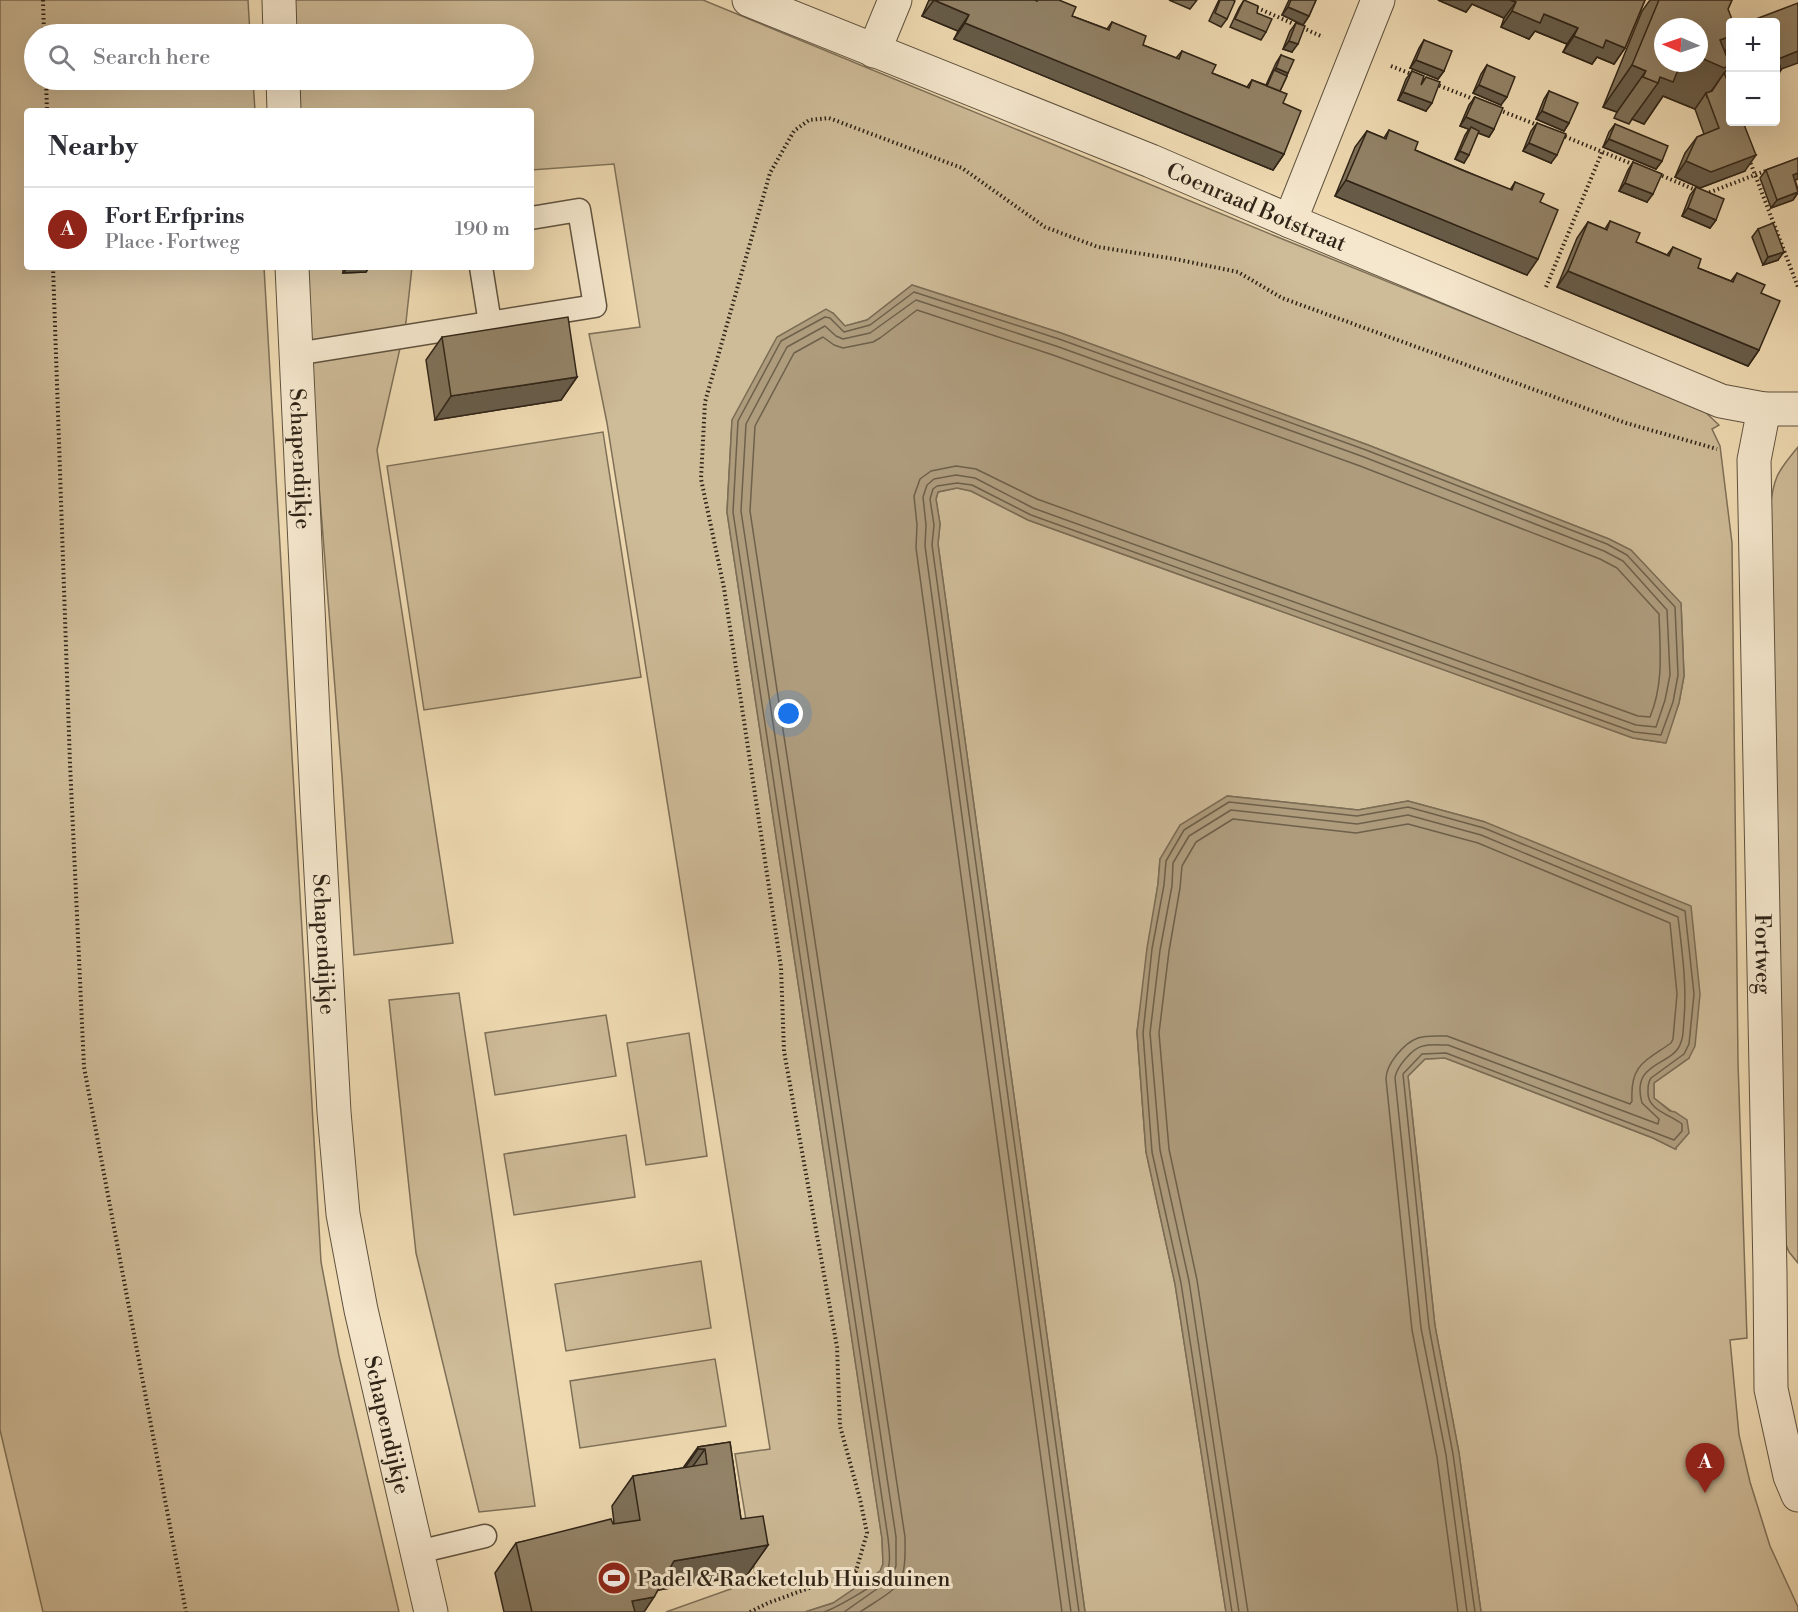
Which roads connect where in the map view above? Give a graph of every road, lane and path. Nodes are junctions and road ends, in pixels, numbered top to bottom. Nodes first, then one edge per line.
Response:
1 (43, 0) edge
2 (279, 0) edge
3 (749, 0) edge
4 (895, 0) edge
5 (1378, 0) edge
6 (1249, 4) edge
7 (44, 24) edge
8 (280, 24) edge
9 (874, 51) junction
10 (1357, 52) junction
11 (46, 90) edge
12 (283, 90) edge
13 (1477, 100) edge
14 (47, 108) edge
15 (284, 108) edge
16 (1498, 109) edge
17 (1550, 130) edge
18 (1560, 135) edge
19 (1602, 152) junction
20 (1747, 154) edge
21 (1643, 169) edge
22 (1769, 170) edge
23 (1654, 173) edge
24 (1755, 175) junction
25 (534, 218) edge
26 (1290, 221) junction
27 (52, 270) edge
28 (292, 270) edge
29 (481, 270) edge
30 (1798, 287) edge
31 (1532, 322) junction
32 (490, 323) junction
33 (296, 354) junction
34 (1798, 409) edge
35 (1764, 410) junction
36 (1754, 460) junction
37 (1798, 1495) edge
38 (485, 1536) dead end
39 (418, 1552) junction
40 (186, 1612) edge
41 (431, 1612) edge
42 (750, 1612) edge

1 - 7 path
2 - 8 street
3 - 9 street, Coenraad Botstraat
4 - 9 street
5 - 10 street
6 - 10 path
9 - 26 street, Coenraad Botstraat
10 - 13 path
10 - 26 street
11 - 14 path
12 - 15 street
16 - 17 path
18 - 19 path
19 - 21 path
19 - 31 path
20 - 24 path
22 - 24 path
23 - 24 path
24 - 30 path
25 - 32 lane
26 - 31 street, Coenraad Botstraat
27 - 40 path
28 - 33 street, Schapendijkje
29 - 32 lane
31 - 35 street, Coenraad Botstraat
32 - 33 lane
33 - 39 street, Schapendijkje
34 - 35 street, Coenraad Botstraat
35 - 36 street, Fortweg
36 - 37 street, Fortweg
36 - 42 path
38 - 39 lane
39 - 41 street, Schapendijkje

